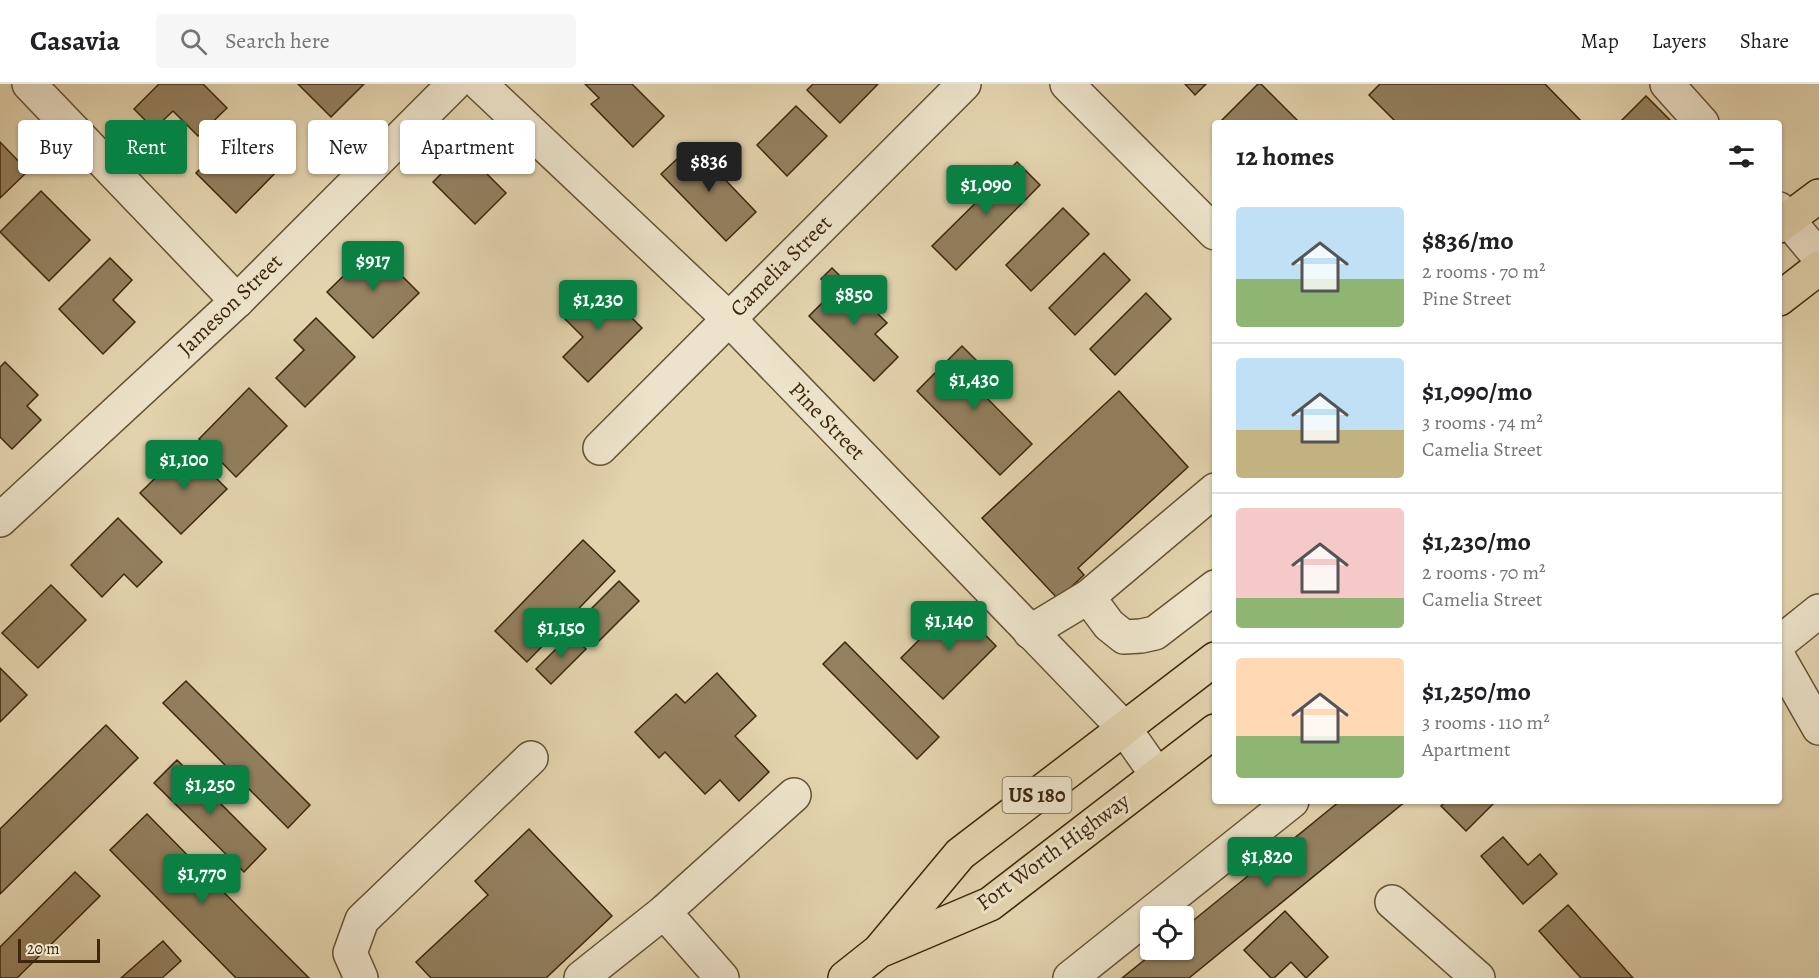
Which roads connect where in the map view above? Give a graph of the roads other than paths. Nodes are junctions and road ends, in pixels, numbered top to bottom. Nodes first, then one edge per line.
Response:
1 (29, 84) edge
2 (454, 84) edge
3 (480, 84) edge
4 (964, 84) edge
5 (1067, 84) edge
6 (1667, 84) edge
7 (1699, 120) edge
8 (1819, 196) edge
9 (1782, 218) edge
10 (1212, 230) edge
11 (1819, 257) edge
12 (1819, 268) edge
13 (1782, 297) edge
14 (237, 301) junction
15 (729, 319) junction
16 (600, 448) dead end
17 (1212, 493) edge
18 (0, 520) edge
19 (1212, 589) edge
20 (1088, 597) junction
21 (1819, 611) edge
22 (1030, 633) junction
23 (1782, 641) edge
24 (1212, 661) edge
25 (1782, 663) edge
26 (1124, 728) junction
27 (1819, 728) edge
28 (1212, 733) edge
29 (531, 758) dead end
30 (1157, 775) junction
31 (794, 795) dead end
32 (1288, 804) edge
33 (1392, 902) dead end
34 (663, 912) junction
35 (879, 951) junction
36 (361, 978) edge
37 (580, 978) edge
38 (722, 978) edge
39 (845, 978) edge
40 (1070, 978) edge
41 (1478, 978) edge

1 - 14 street
2 - 14 street, Jameson Street
3 - 15 street, Pine Street
4 - 15 street, Camelia Street
5 - 10 street
6 - 7 street
8 - 9 main road
9 - 11 street
12 - 13 main road
14 - 18 street, Jameson Street
15 - 16 street, Camelia Street
15 - 22 street, Pine Street
17 - 20 street
19 - 20 street
20 - 22 street
21 - 23 street
22 - 26 street, Pine Street
24 - 26 main road, Fort Worth Highway / US 180
25 - 27 street
26 - 30 street, Pine Street
26 - 35 main road, Fort Worth Highway / US 180
28 - 30 main road, Fort Worth Highway / US 180
29 - 36 street
30 - 35 main road, Fort Worth Highway / US 180
31 - 34 street
32 - 40 street
33 - 41 street
34 - 37 street
34 - 38 street
35 - 39 main road, Fort Worth Highway / US 180

